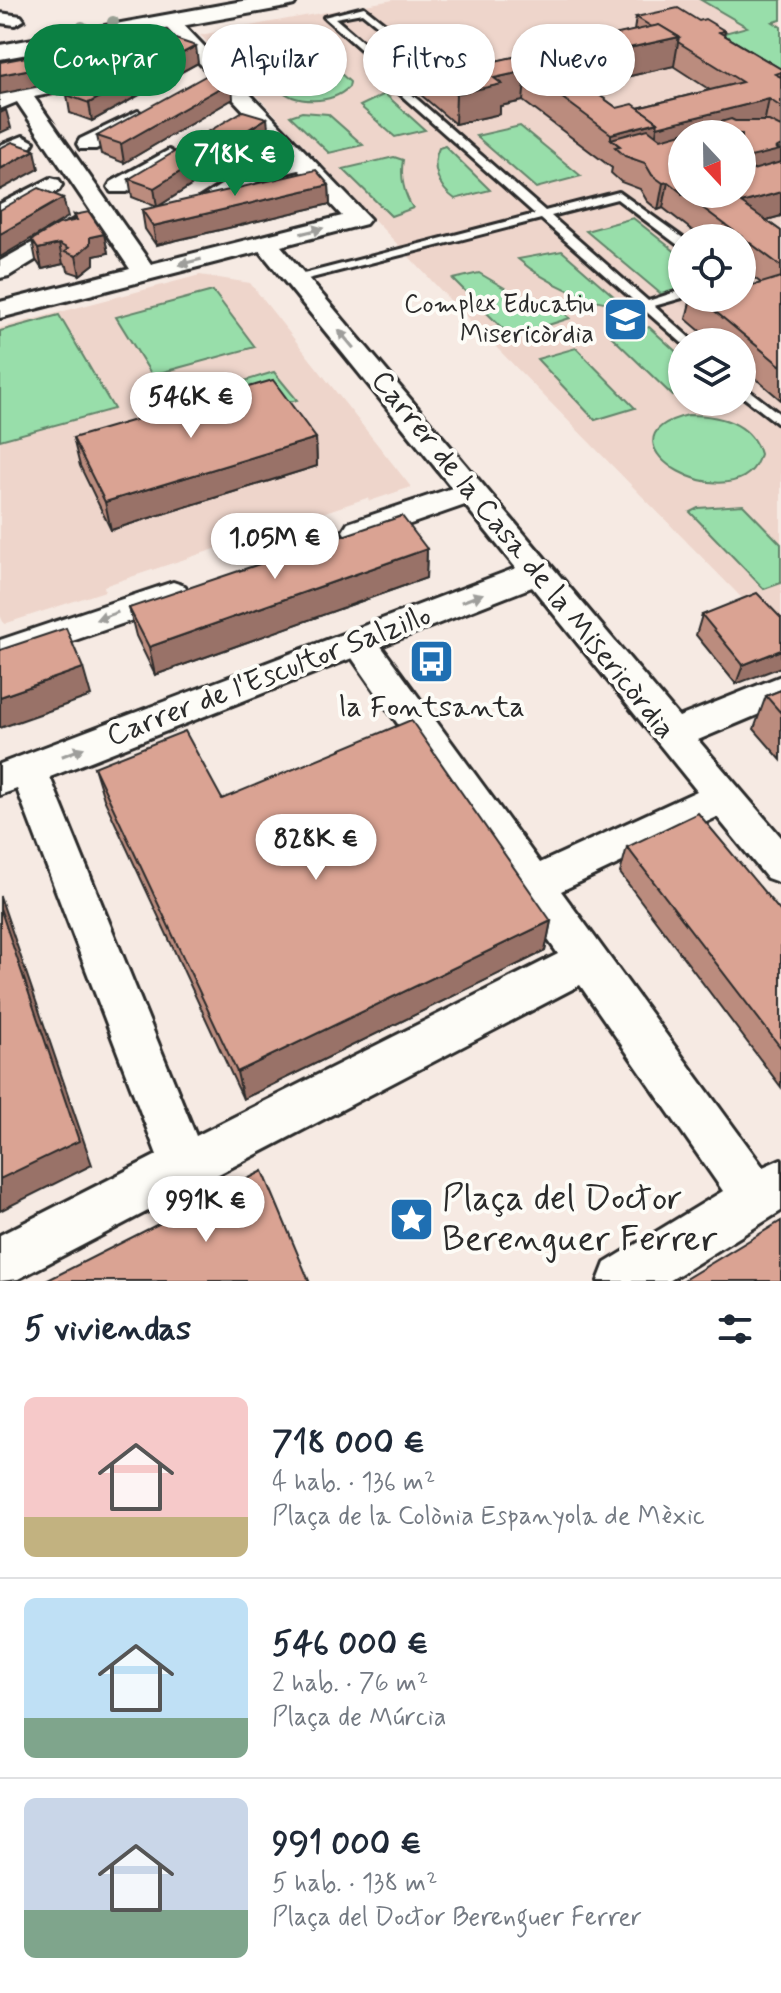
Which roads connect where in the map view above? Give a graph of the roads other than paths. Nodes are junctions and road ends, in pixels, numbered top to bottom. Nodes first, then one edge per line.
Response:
1 (151, 0) edge
2 (286, 0) edge
3 (301, 0) edge
4 (257, 5) junction
5 (42, 16) dead end
6 (5, 20) edge
7 (170, 21) junction
8 (5, 50) edge
9 (405, 83) joint
10 (10, 95) edge
11 (408, 96) edge
12 (0, 103) edge
13 (156, 107) edge
14 (252, 108) junction
15 (230, 122) edge
16 (23, 142) edge
17 (193, 143) edge
18 (88, 144) dead end
19 (0, 154) edge
20 (304, 162) junction
21 (51, 185) dead end
22 (119, 187) dead end
23 (0, 214) edge
24 (543, 215) junction
25 (171, 216) edge
26 (77, 225) edge
27 (668, 232) edge
28 (265, 242) junction
29 (0, 271) edge
30 (145, 273) junction
31 (296, 279) junction
32 (668, 298) edge
33 (646, 305) junction
34 (0, 310) edge
35 (672, 328) edge
36 (756, 401) edge
37 (781, 422) edge
38 (473, 492) junction
39 (323, 543) edge
40 (538, 572) junction
41 (206, 583) edge
42 (359, 642) junction
43 (0, 653) edge
44 (781, 690) edge
45 (672, 735) junction
46 (14, 775) edge
47 (722, 797) junction
48 (781, 866) edge
49 (534, 885) junction
50 (587, 960) junction
51 (185, 1166) junction
52 (769, 1190) edge
53 (0, 1261) edge
54 (623, 1281) edge

1 - 7 main road
2 - 4 main road
3 - 4 street
4 - 7 main road
5 - 6 main road
6 - 8 main road
7 - 8 main road
7 - 14 street
9 - 9 lane
10 - 12 street
10 - 30 street
11 - 24 lane
13 - 18 street
14 - 15 street
14 - 20 street
16 - 19 street
17 - 22 street
20 - 25 street
28 -> 20 street
21 - 23 street
24 - 27 lane
24 - 31 lane
24 - 33 lane
26 - 29 street
28 -> 30 street
28 - 31 street, Carrer de la Casa de la Misericòrdia
30 - 34 street
38 -> 31 street, Carrer de la Casa de la Misericòrdia
32 - 33 lane
33 - 35 lane
36 - 37 lane
38 - 39 street
38 - 40 street, Carrer de la Casa de la Misericòrdia
42 -> 40 street, Carrer de l'Escultor Salzillo
40 - 45 street, Carrer de la Casa de la Misericòrdia
41 -> 43 street
46 -> 42 street, Carrer de l'Escultor Salzillo
42 - 49 street
44 - 45 street
45 - 47 street, Carrer de la Casa de la Misericòrdia
46 - 51 street
47 - 48 street, Carrer de la Casa de la Misericòrdia
47 - 49 street
49 - 50 street
50 - 51 street
50 - 52 street
51 - 53 street
52 - 54 street

